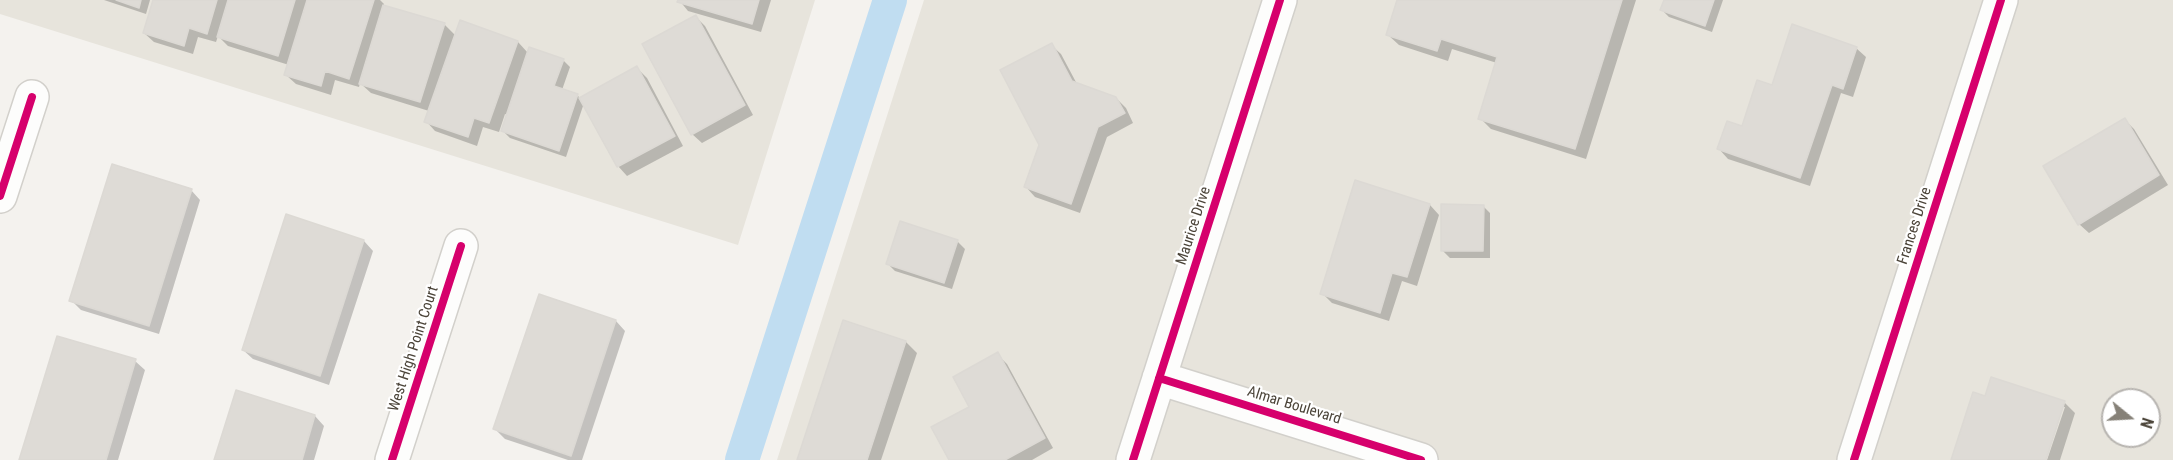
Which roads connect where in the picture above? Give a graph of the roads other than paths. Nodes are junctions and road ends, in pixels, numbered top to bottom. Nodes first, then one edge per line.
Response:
1 (1280, 0) edge
2 (2001, 0) edge
3 (32, 97) dead end
4 (0, 196) edge
5 (461, 246) dead end
6 (1159, 378) junction
7 (392, 460) edge
8 (1133, 460) edge
9 (1421, 460) edge
10 (1854, 460) edge

1 - 6 street, Maurice Drive
2 - 10 street, Frances Drive
3 - 4 street
5 - 7 street, West High Point Court
6 - 8 street, Maurice Drive
6 - 9 street, Almar Boulevard

